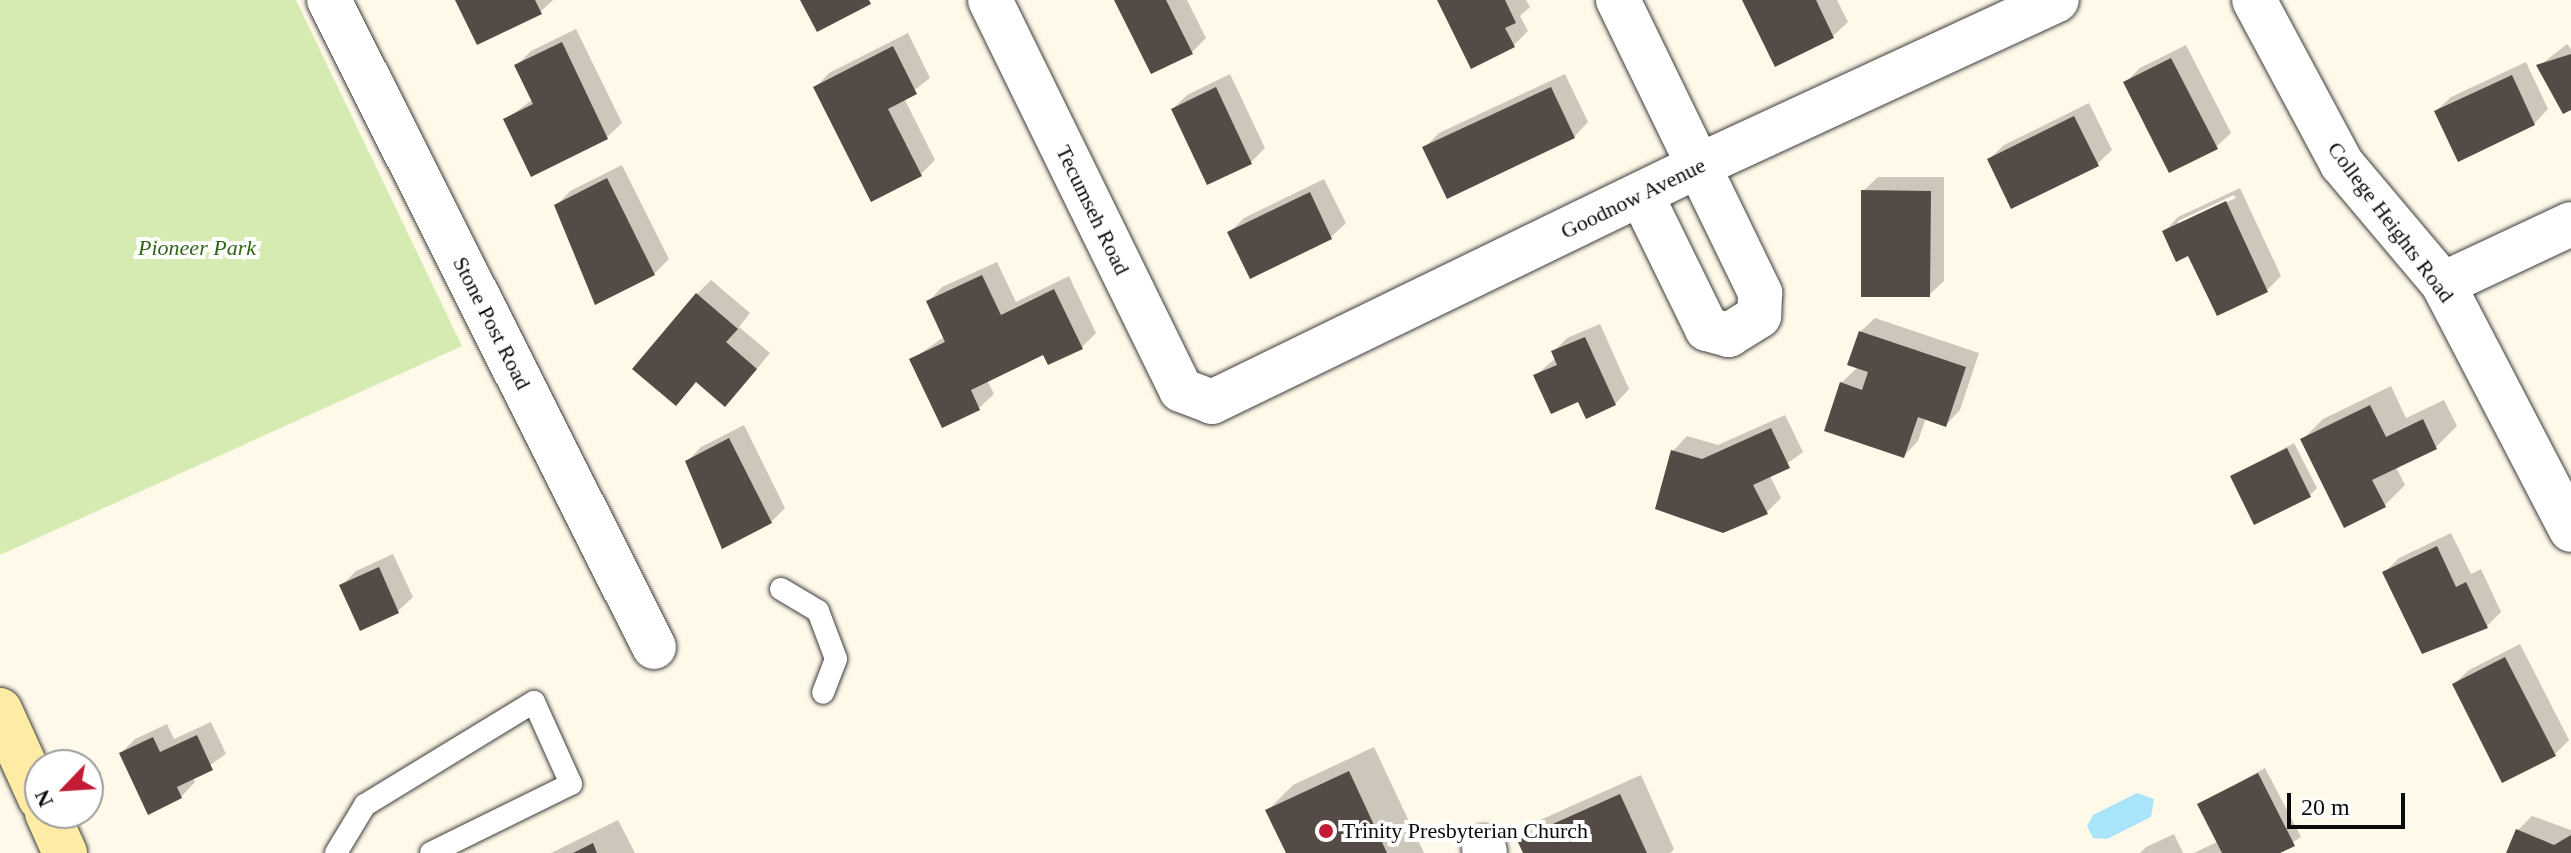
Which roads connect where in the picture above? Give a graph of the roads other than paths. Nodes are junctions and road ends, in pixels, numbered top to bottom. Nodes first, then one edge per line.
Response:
1 (329, 0) edge
2 (990, 0) edge
3 (1618, 0) edge
4 (2057, 0) edge
5 (2254, 0) edge
6 (1700, 165) junction
7 (1641, 194) junction
8 (2571, 224) edge
9 (2443, 284) junction
10 (1212, 402) joint
11 (2571, 530) edge
12 (781, 589) dead end
13 (654, 647) dead end
14 (823, 693) dead end
15 (0, 710) edge
16 (24, 763) edge
17 (54, 829) edge
18 (65, 853) edge
19 (336, 853) edge
20 (431, 853) edge

1 - 13 street, Stone Post Road
2 - 10 street, Tecumseh Road
3 - 6 street
4 - 6 street, Goodnow Avenue
5 - 9 street, College Heights Road
6 - 7 street, Goodnow Avenue
6 - 7 street
7 - 10 street, Goodnow Avenue
8 - 9 street
9 - 11 street, College Heights Road
12 - 14 lane
15 - 16 street
17 - 18 street
19 - 20 lane

